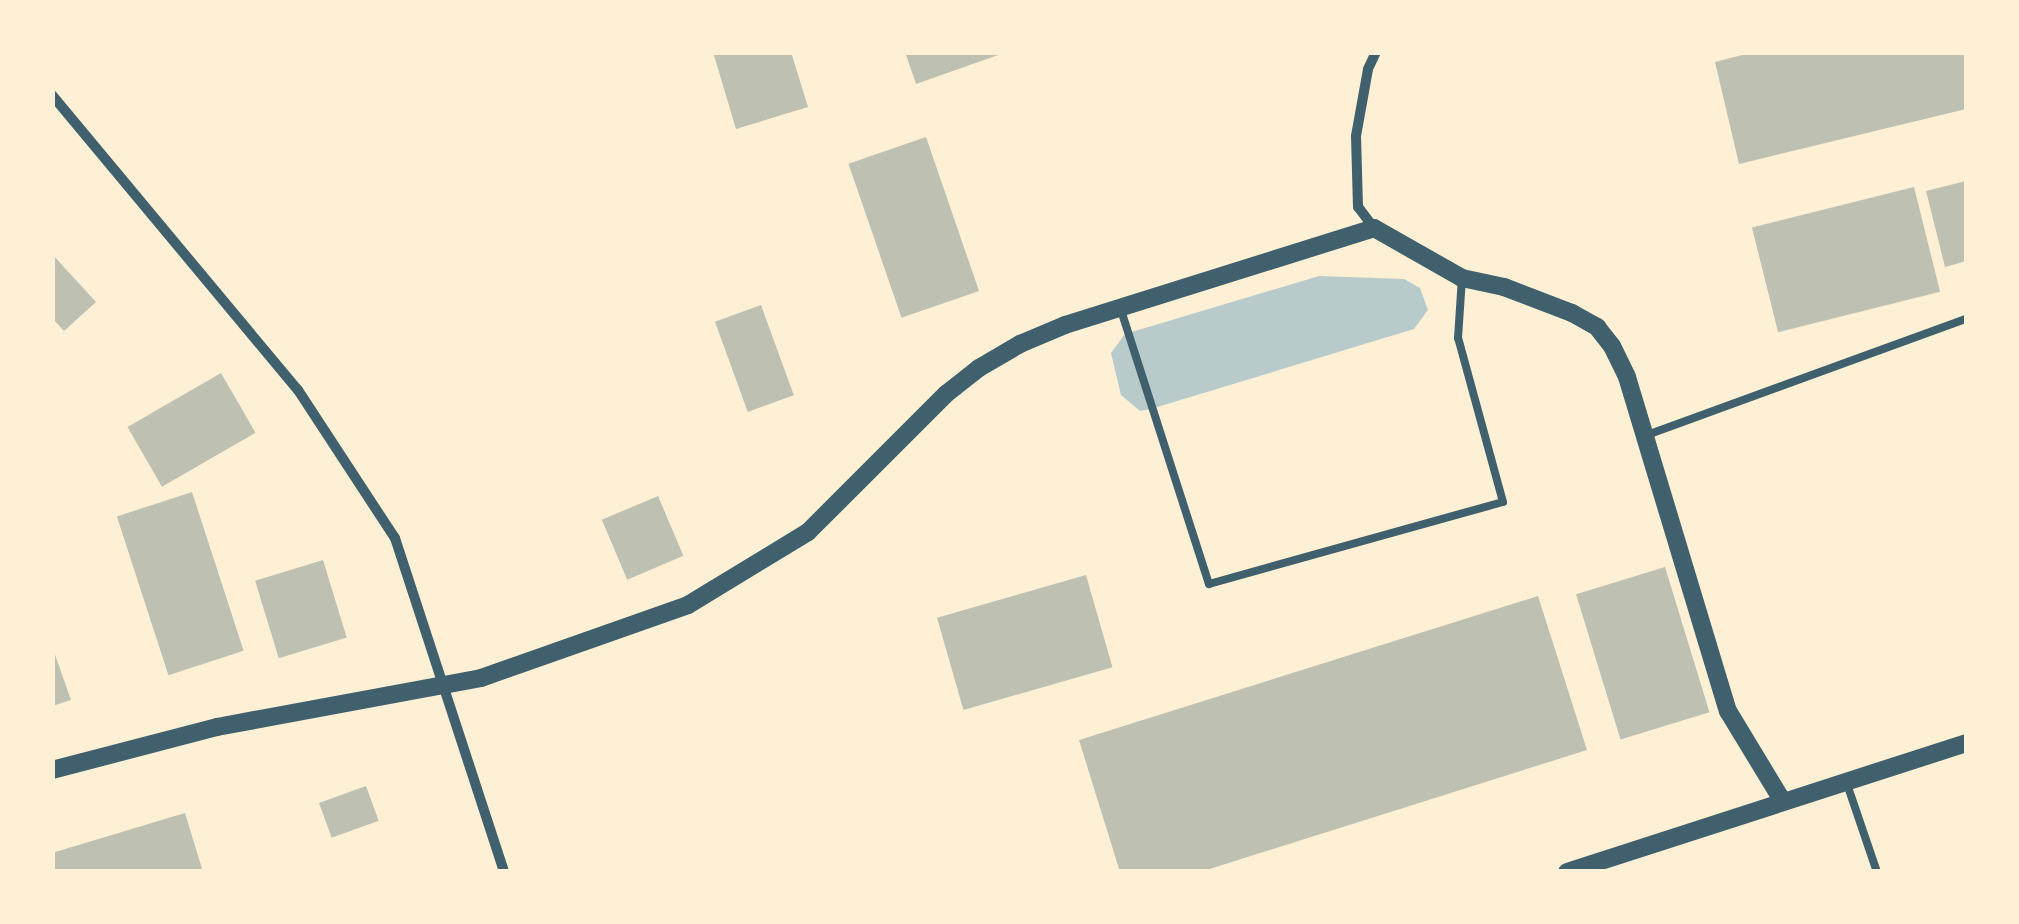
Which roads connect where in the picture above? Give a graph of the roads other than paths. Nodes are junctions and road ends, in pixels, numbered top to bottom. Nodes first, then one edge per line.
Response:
1 (1376, 52) edge
2 (52, 95) edge
3 (1374, 228) junction
4 (1462, 278) junction
5 (1120, 307) junction
6 (1966, 319) edge
7 (1644, 436) junction
8 (444, 684) junction
9 (1966, 743) edge
10 (52, 770) edge
11 (1846, 780) junction
12 (1782, 800) junction
13 (504, 872) edge
14 (1566, 872) edge
15 (1876, 872) edge

1 - 3 street
2 - 8 street
3 - 4 street
3 - 5 street
4 - 5 lane
4 - 7 street
5 - 8 street
6 - 7 lane
7 - 12 street
8 - 10 street
8 - 13 street
9 - 11 street
11 - 12 street
11 - 15 lane
12 - 14 street

